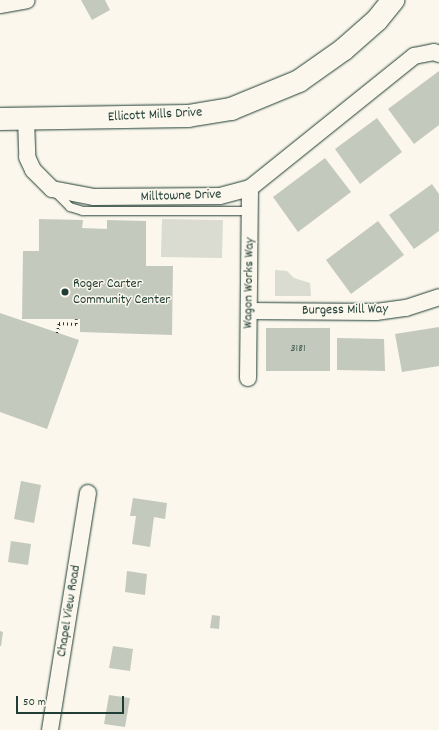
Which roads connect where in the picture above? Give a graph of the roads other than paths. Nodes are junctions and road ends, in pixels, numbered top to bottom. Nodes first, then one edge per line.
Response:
1 (27, 0) edge
2 (392, 0) edge
3 (0, 5) edge
4 (439, 54) edge
5 (0, 119) edge
6 (26, 119) junction
7 (250, 188) junction
8 (52, 189) junction
9 (250, 211) junction
10 (439, 297) edge
11 (249, 311) junction
12 (248, 378) dead end
13 (88, 492) dead end
14 (50, 730) edge

1 - 3 street
2 - 6 main road, Ellicott Mills Drive
4 - 7 street, Milltowne Drive
5 - 6 main road, Ellicott Mills Drive
6 - 8 street
7 - 8 street, Milltowne Drive
7 - 9 street, Wagon Works Way
8 - 9 lane
9 - 11 street, Wagon Works Way
10 - 11 street, Burgess Mill Way
11 - 12 street, Wagon Works Way
13 - 14 street, Chapel View Road

